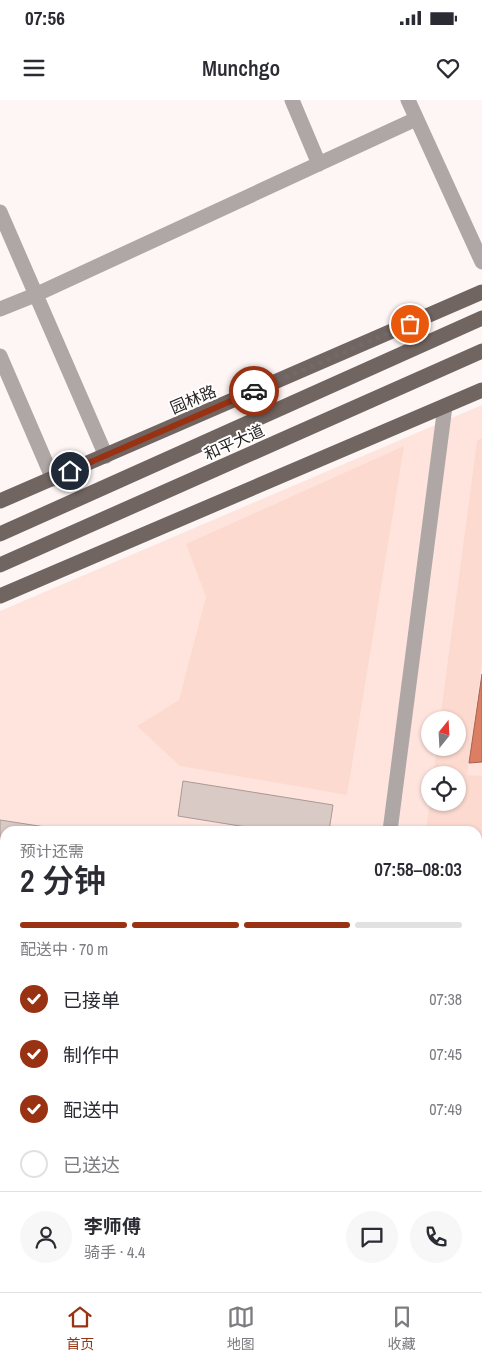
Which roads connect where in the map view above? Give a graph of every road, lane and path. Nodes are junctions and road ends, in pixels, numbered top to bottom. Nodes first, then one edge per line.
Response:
1 (292, 100) edge
2 (408, 100) edge
3 (416, 119) junction
4 (319, 164) junction
5 (0, 212) edge
6 (482, 262) edge
7 (482, 292) edge
8 (35, 295) junction
9 (0, 309) edge
10 (479, 319) edge
11 (482, 351) edge
12 (0, 356) edge
13 (482, 390) edge
14 (445, 406) junction
15 (106, 456) junction
16 (52, 479) junction
17 (0, 501) edge
18 (0, 534) edge
19 (0, 565) edge
20 (0, 596) edge
21 (391, 826) edge

1 - 4 street
2 - 3 street
3 - 4 street
3 - 6 street
4 - 8 street
5 - 8 street
7 - 15 main road, 园林路
8 - 9 street
8 - 15 street
10 - 18 main road, 和平大道
11 - 19 main road, 和平大道
12 - 16 street
13 - 14 main road
14 - 20 main road
14 - 21 street
15 - 16 main road, 园林路
16 - 17 main road, 园林路

